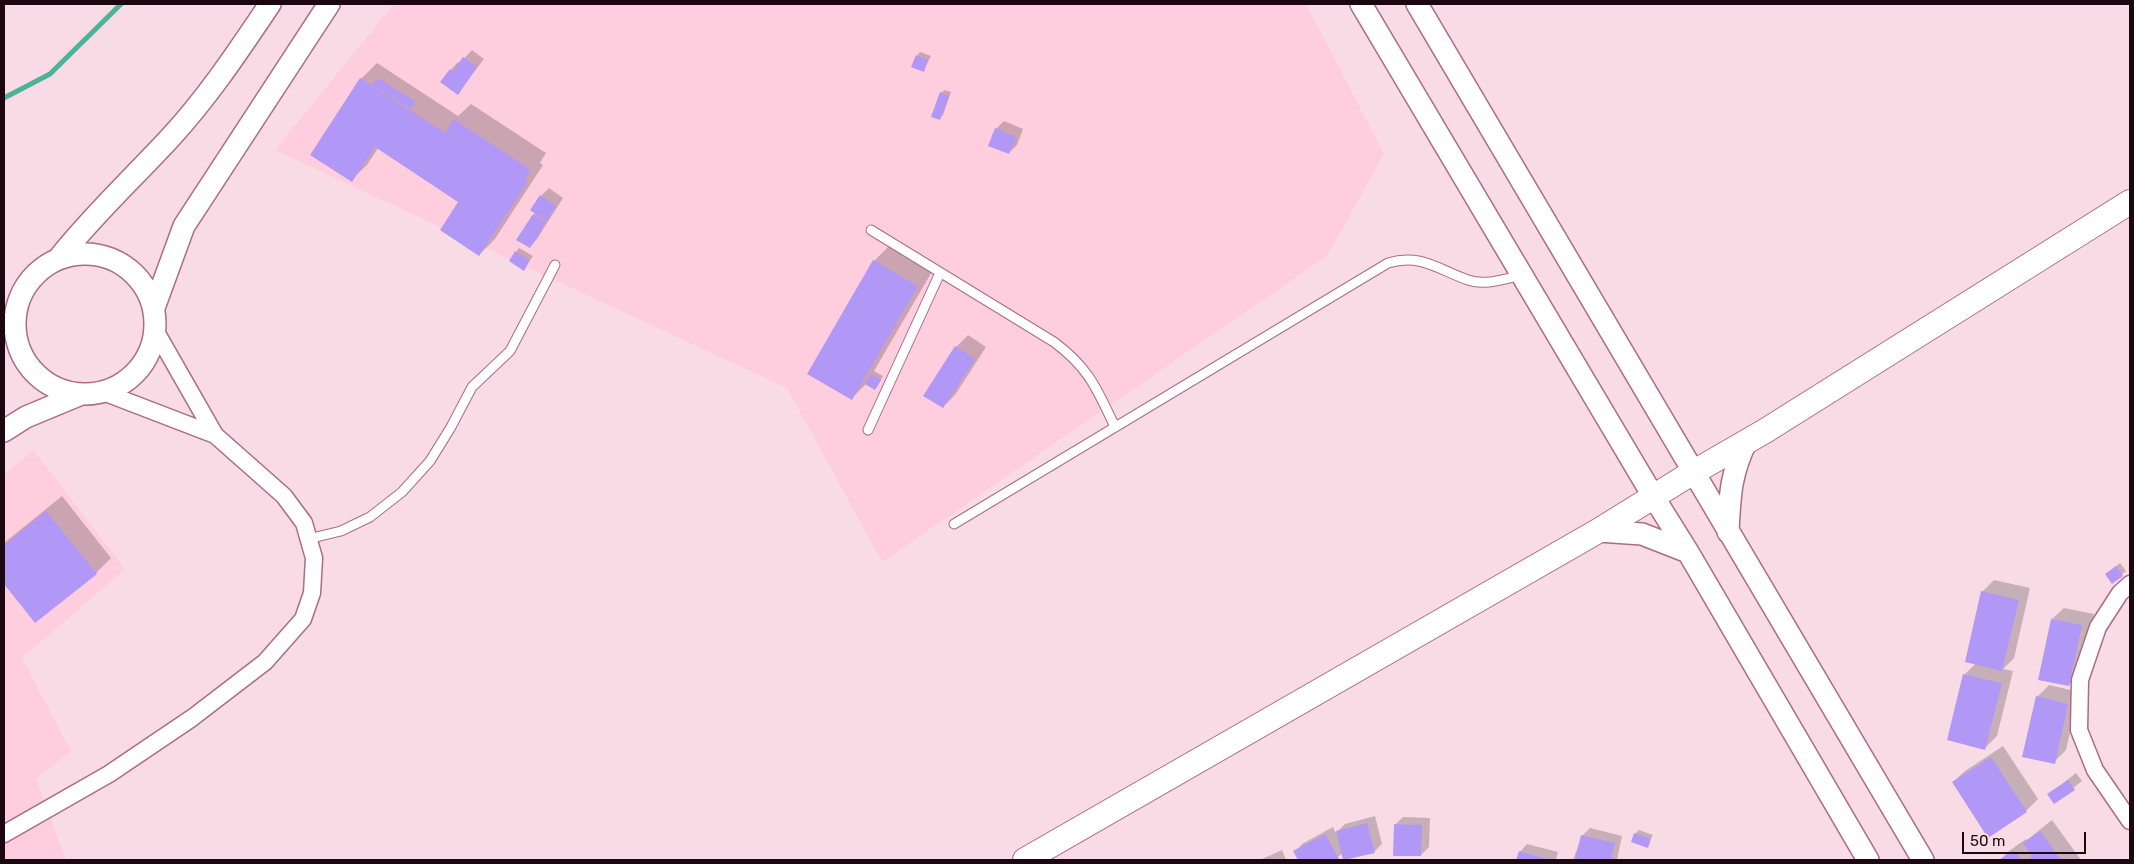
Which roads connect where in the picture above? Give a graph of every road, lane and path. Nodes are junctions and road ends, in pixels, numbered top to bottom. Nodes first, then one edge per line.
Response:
1 (270, 4) edge
2 (329, 4) edge
3 (1361, 4) edge
4 (1418, 4) edge
5 (2130, 202) edge
6 (871, 230) dead end
7 (59, 258) junction
8 (555, 265) dead end
9 (940, 273) junction
10 (1522, 275) junction
11 (23, 289) junction
12 (154, 308) junction
13 (4, 310) edge
14 (156, 330) junction
15 (103, 392) junction
16 (79, 394) junction
17 (1115, 427) junction
18 (868, 430) dead end
19 (4, 431) edge
20 (215, 435) junction
21 (1746, 442) junction
22 (1692, 472) junction
23 (1653, 496) junction
24 (954, 524) dead end
25 (1598, 531) junction
26 (1728, 532) junction
27 (308, 539) junction
28 (1688, 552) junction
29 (2130, 584) edge
30 (2130, 822) edge
31 (4, 834) edge
32 (1051, 855) edge
33 (1026, 860) edge
34 (1868, 860) edge
35 (1923, 860) edge

1 - 7 street
2 - 12 street
3 - 10 street
4 - 22 street
5 - 21 main road
6 - 9 lane
7 - 11 street
7 - 12 street
8 - 27 lane
9 - 17 lane
9 - 18 lane
10 - 17 lane
10 - 23 street
11 - 13 street
11 - 16 street
12 - 14 street
14 - 15 street
14 - 20 street
15 - 16 street
15 - 20 street
16 - 19 street
17 - 24 lane
20 - 27 street
21 - 22 main road
21 - 26 street
22 - 23 main road
22 - 26 street
23 - 25 main road
23 - 28 street
25 - 28 street
25 - 32 main road
26 - 35 street
27 - 31 street
28 - 34 street
29 - 30 street
32 - 33 main road

